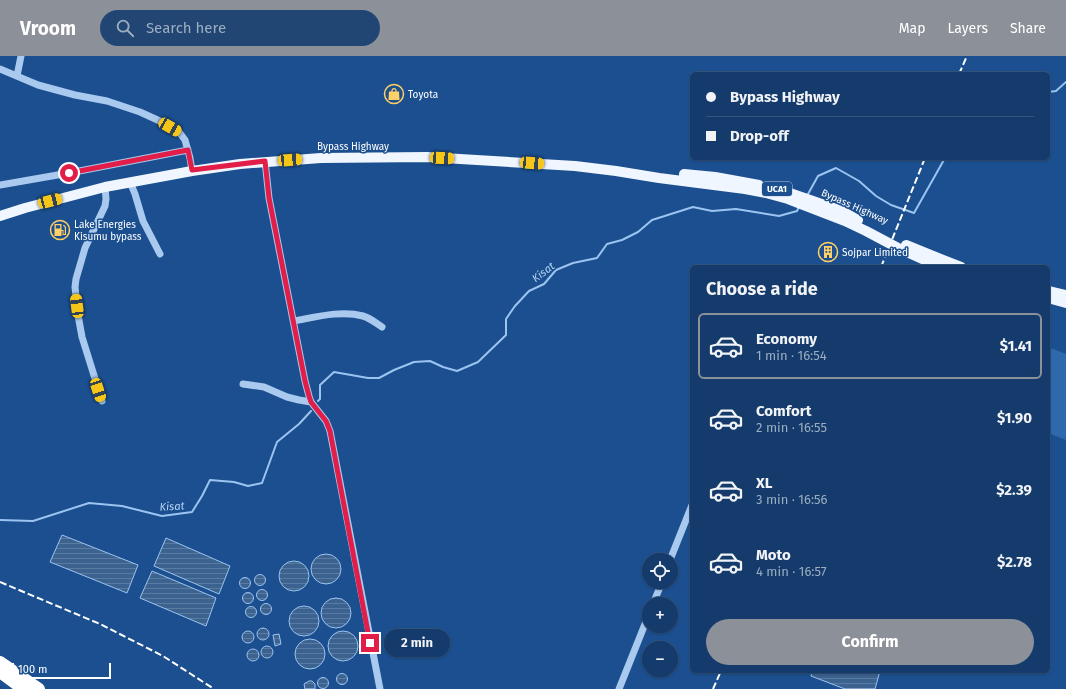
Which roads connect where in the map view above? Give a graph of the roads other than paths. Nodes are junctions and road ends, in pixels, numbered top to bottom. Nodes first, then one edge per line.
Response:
1 (22, 56) edge
2 (0, 69) edge
3 (17, 76) junction
4 (188, 150) junction
5 (265, 161) junction
6 (192, 170) junction
7 (130, 182) junction
8 (0, 185) edge
9 (105, 187) junction
10 (0, 216) edge
11 (900, 245) junction
12 (160, 254) dead end
13 (936, 265) edge
14 (956, 265) edge
15 (1050, 291) edge
16 (1066, 295) edge
17 (1050, 299) edge
18 (1066, 303) edge
19 (294, 321) junction
20 (382, 327) dead end
21 (243, 384) dead end
22 (102, 401) dead end
23 (311, 402) junction
24 (690, 510) edge
25 (673, 553) edge
26 (642, 632) edge
27 (0, 662) edge
28 (0, 672) edge
29 (23, 689) edge
30 (39, 689) edge
31 (380, 689) edge
32 (619, 689) edge

1 - 3 street
2 - 3 street
3 - 4 street
4 - 6 street
4 - 8 street
5 - 6 main road, Bypass Highway / UCA1
5 - 11 main road, Bypass Highway / UCA1
5 - 19 street
6 - 7 main road, Bypass Highway / UCA1
7 - 9 main road, Bypass Highway / UCA1
7 - 12 street
9 - 10 main road, Bypass Highway / UCA1
9 - 22 street
11 - 13 main road, Bypass Highway / UCA1
11 - 14 main road, Bypass Highway / UCA1
15 - 16 main road
17 - 18 main road
19 - 20 street
19 - 23 street
21 - 23 street
23 - 31 street
24 - 25 street
26 - 32 street
27 - 30 highway
28 - 29 highway

